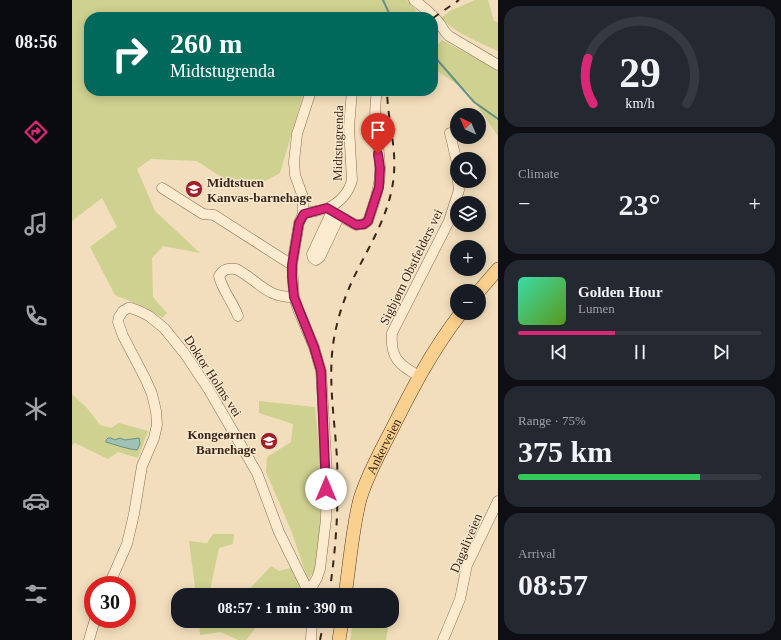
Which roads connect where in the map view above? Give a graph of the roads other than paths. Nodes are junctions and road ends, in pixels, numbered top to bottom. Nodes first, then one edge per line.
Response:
1 (414, 0) edge
2 (428, 12) edge
3 (438, 23) edge
4 (498, 65) edge
5 (310, 96) edge
6 (352, 96) edge
7 (376, 96) edge
8 (162, 188) dead end
9 (459, 188) edge
10 (333, 213) junction
11 (304, 214) junction
12 (292, 265) junction
13 (498, 269) edge
14 (485, 284) edge
15 (294, 297) junction
16 (238, 316) dead end
17 (456, 320) edge
18 (419, 376) junction
19 (497, 509) edge
20 (113, 576) edge
21 (307, 588) edge
22 (312, 588) edge
23 (346, 588) edge
24 (92, 628) edge
25 (312, 628) edge
26 (341, 628) edge
27 (89, 640) edge
28 (311, 640) edge
29 (339, 640) edge
30 (443, 640) edge

1 - 2 street
3 - 4 street
5 - 11 street
6 - 10 street, Midtstugrenda
7 - 10 street
8 - 12 street
9 - 18 street, Sigbjørn Obstfelders vei
10 - 11 street, Midtstugrenda
11 - 12 street
12 - 15 street
13 - 14 main road
15 - 16 street
15 - 22 street
17 - 18 main road, Ankerveien
18 - 23 main road, Ankerveien
19 - 30 street, Dagaliveien
20 - 21 street, Doktor Holms vei
24 - 27 street
25 - 28 street
26 - 29 main road

